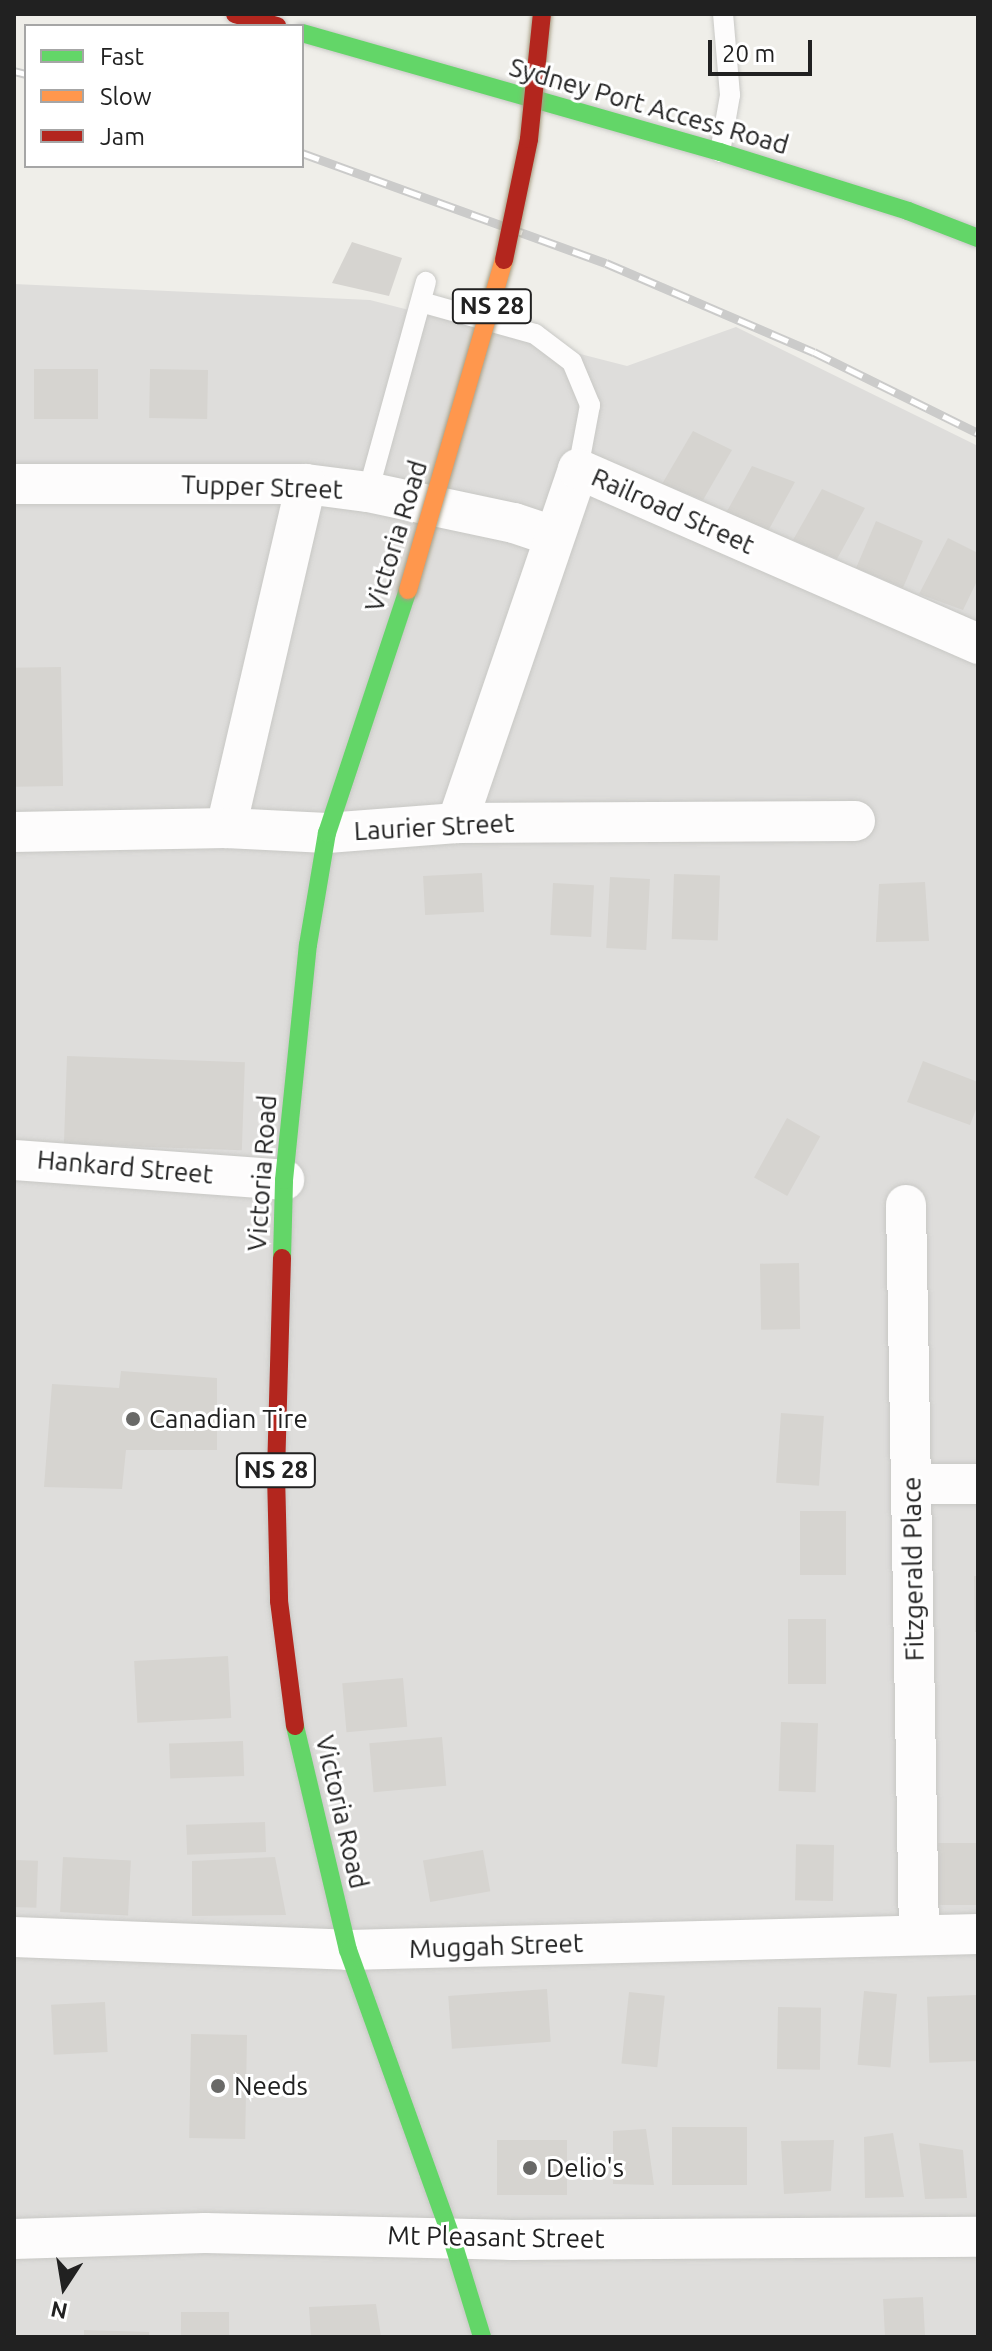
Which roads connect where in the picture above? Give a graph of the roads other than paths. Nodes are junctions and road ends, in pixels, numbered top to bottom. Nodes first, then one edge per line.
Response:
1 (235, 14) edge
2 (542, 14) edge
3 (723, 14) edge
4 (270, 24) edge
5 (304, 34) edge
6 (720, 152) junction
7 (978, 238) edge
8 (578, 469) junction
9 (14, 484) edge
10 (306, 484) junction
11 (368, 492) junction
12 (553, 536) junction
13 (978, 644) edge
14 (855, 821) dead end
15 (457, 823) junction
16 (226, 828) junction
17 (14, 832) edge
18 (327, 833) junction
19 (14, 1160) edge
20 (284, 1180) junction
21 (906, 1205) dead end
22 (912, 1484) junction
23 (978, 1484) edge
24 (919, 1933) junction
25 (978, 1934) edge
26 (14, 1937) edge
27 (348, 1950) junction
28 (451, 2236) junction
29 (978, 2237) edge
30 (14, 2239) edge
31 (482, 2337) edge

1 - 4 main road
2 - 18 main road, Victoria Road / NS 28, bridge
3 - 6 lane
5 - 6 main road, Sydney Port Access Road
6 - 7 main road, Sydney Port Access Road
8 - 11 lane
8 - 12 street, Railroad Street
8 - 13 street, Railroad Street
9 - 10 street, Tupper Street
10 - 11 street, Tupper Street
10 - 16 street
11 - 12 street, Tupper Street
12 - 15 street, Railroad Street
14 - 15 street, Laurier Street
15 - 18 street, Laurier Street
16 - 17 street, Laurier Street
16 - 18 street, Laurier Street
18 - 20 main road, Victoria Road / NS 28
19 - 20 street, Hankard Street
20 - 27 main road, Victoria Road / NS 28
21 - 22 street, Fitzgerald Place
22 - 23 street
22 - 24 street, Fitzgerald Place
24 - 25 street, Muggah Street
24 - 27 street, Muggah Street
26 - 27 street, Muggah Street
27 - 28 main road, Victoria Road / NS 28
28 - 29 street, Mt Pleasant Street
28 - 30 street, Mt Pleasant Street
28 - 31 main road, Victoria Road / NS 28

